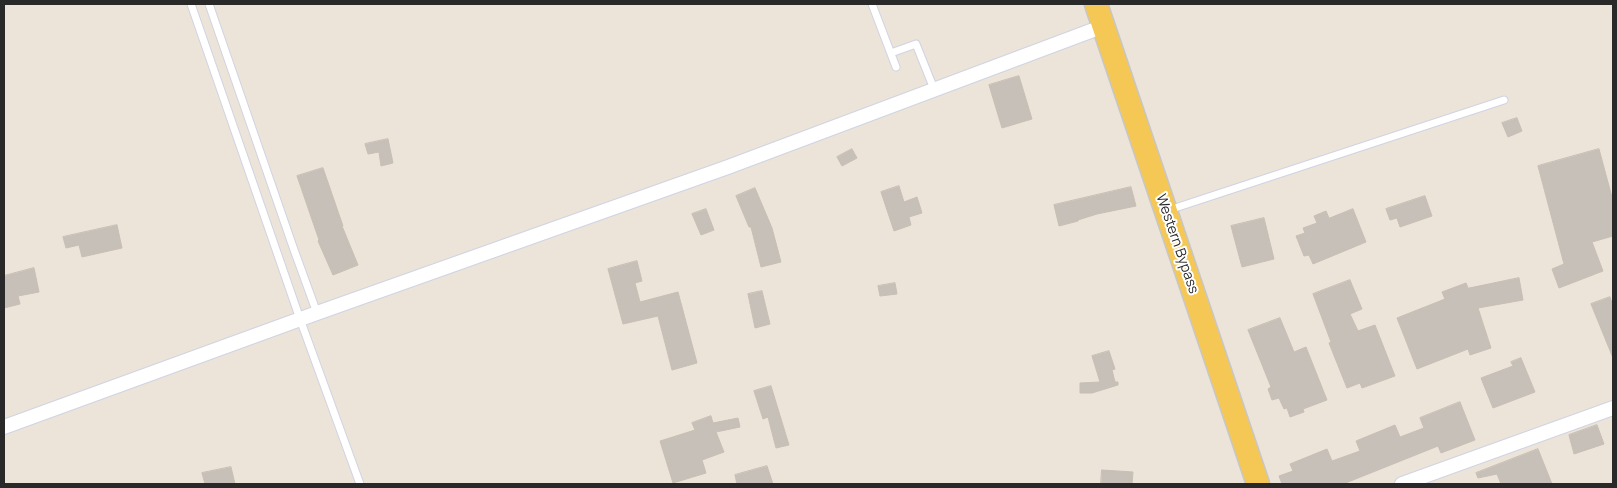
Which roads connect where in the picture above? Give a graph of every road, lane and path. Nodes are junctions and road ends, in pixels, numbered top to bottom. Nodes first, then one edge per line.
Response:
1 (191, 4) edge
2 (209, 4) edge
3 (872, 4) edge
4 (1096, 4) edge
5 (1104, 26) junction
6 (891, 53) junction
7 (896, 67) dead end
8 (934, 89) junction
9 (1504, 100) dead end
10 (1166, 211) junction
11 (317, 313) junction
12 (300, 319) junction
13 (1613, 408) edge
14 (4, 427) edge
15 (360, 484) edge
16 (1258, 484) edge
17 (1402, 484) edge

1 - 12 lane
2 - 11 lane
3 - 6 lane
4 - 5 main road, Western Bypass
5 - 8 street
5 - 10 main road, Western Bypass
6 - 7 lane
6 - 8 lane
8 - 11 street
9 - 10 lane
10 - 16 main road, Western Bypass
11 - 12 street
12 - 14 street
12 - 15 lane
13 - 17 street

